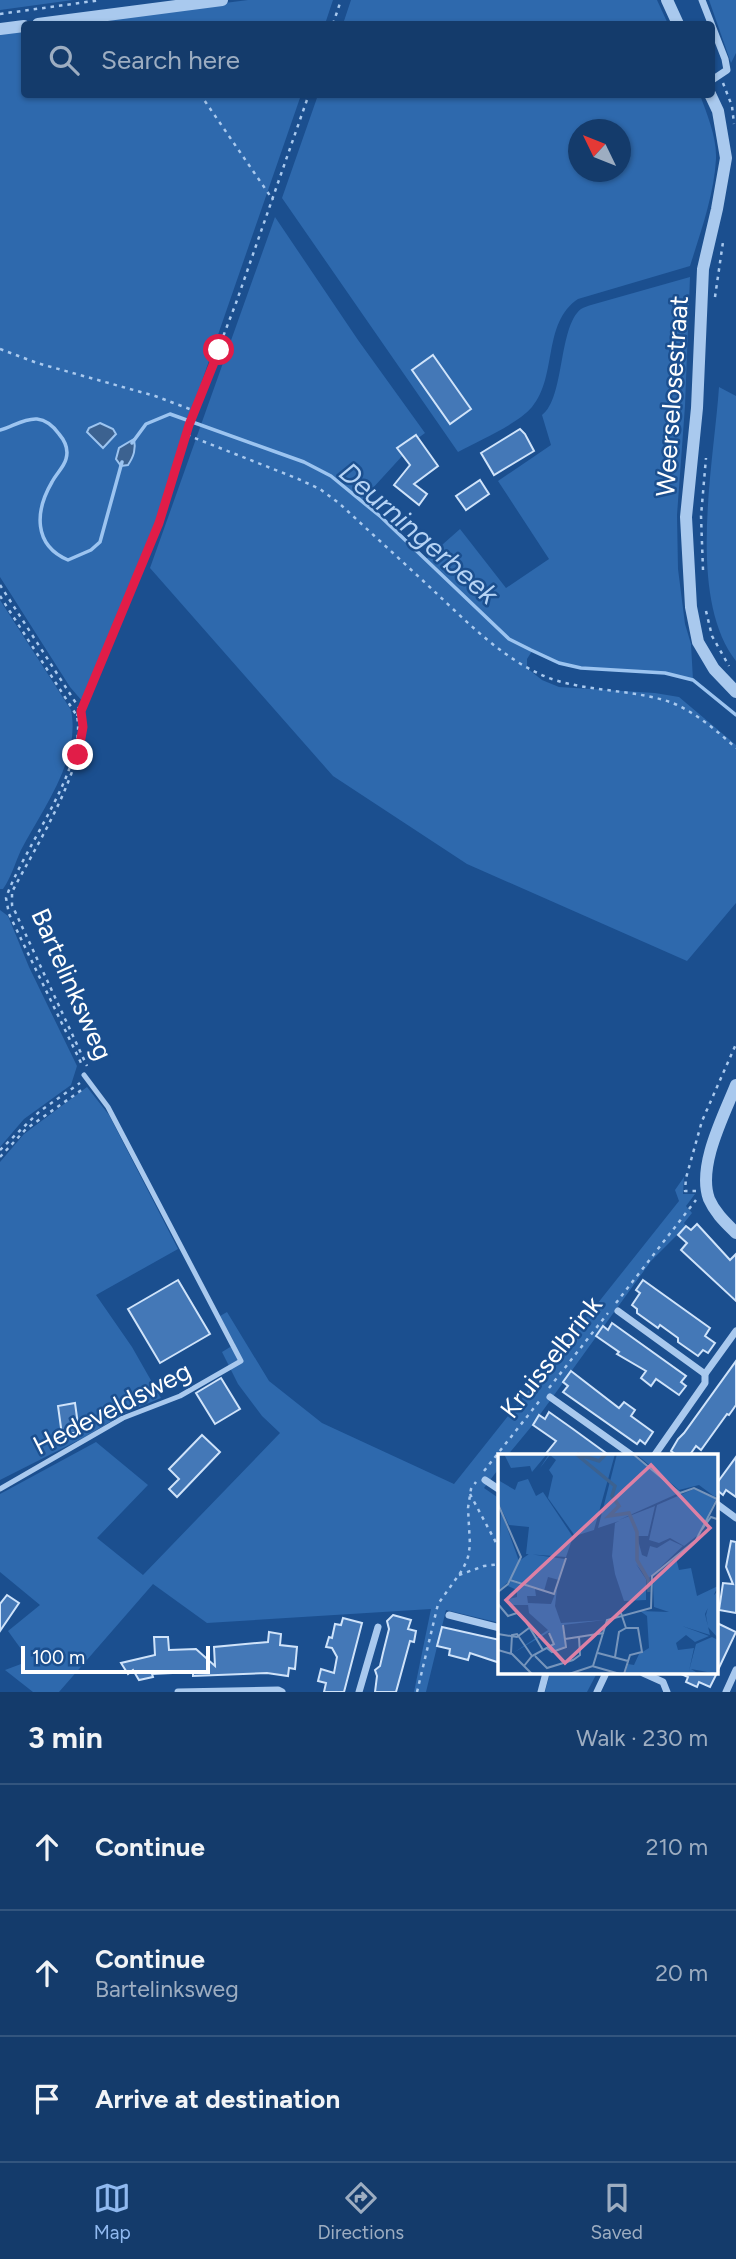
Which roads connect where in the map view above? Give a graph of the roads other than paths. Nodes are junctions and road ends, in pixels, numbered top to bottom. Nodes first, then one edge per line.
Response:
1 (222, 0) edge
2 (667, 0) edge
3 (702, 0) edge
4 (61, 21) edge
5 (677, 21) edge
6 (710, 21) edge
7 (21, 26) edge
8 (0, 29) edge
9 (715, 34) edge
10 (715, 78) edge
11 (712, 98) edge
12 (736, 692) edge
13 (83, 1075) road end
14 (736, 1085) edge
15 (736, 1233) edge
16 (618, 1311) dead end
17 (736, 1331) edge
18 (241, 1361) joint
19 (705, 1374) junction
20 (550, 1397) dead end
21 (630, 1454) edge
22 (655, 1454) edge
23 (485, 1479) dead end
24 (0, 1489) edge
25 (498, 1489) edge
26 (718, 1505) edge
27 (736, 1518) edge
28 (449, 1615) dead end
29 (378, 1627) dead end
30 (498, 1627) edge
31 (736, 1670) edge
32 (546, 1674) edge
33 (606, 1674) edge
34 (645, 1674) edge
35 (178, 1692) edge
36 (282, 1692) edge
37 (359, 1692) edge
38 (541, 1692) edge
39 (597, 1692) edge
40 (667, 1692) edge
41 (726, 1692) edge

1 - 4 street
2 - 5 street
3 - 6 street
7 - 8 street
9 - 10 street
11 - 12 street, Weerselosestraat
13 - 18 lane, Bartelinksweg
14 - 15 street
16 - 19 street
17 - 19 street
18 - 24 lane, Hedeveldsweg
19 - 22 street
20 - 21 street
23 - 25 street
26 - 27 street
28 - 30 street
29 - 37 street
31 - 41 street
32 - 38 street
33 - 39 street
34 - 40 street
35 - 36 street

